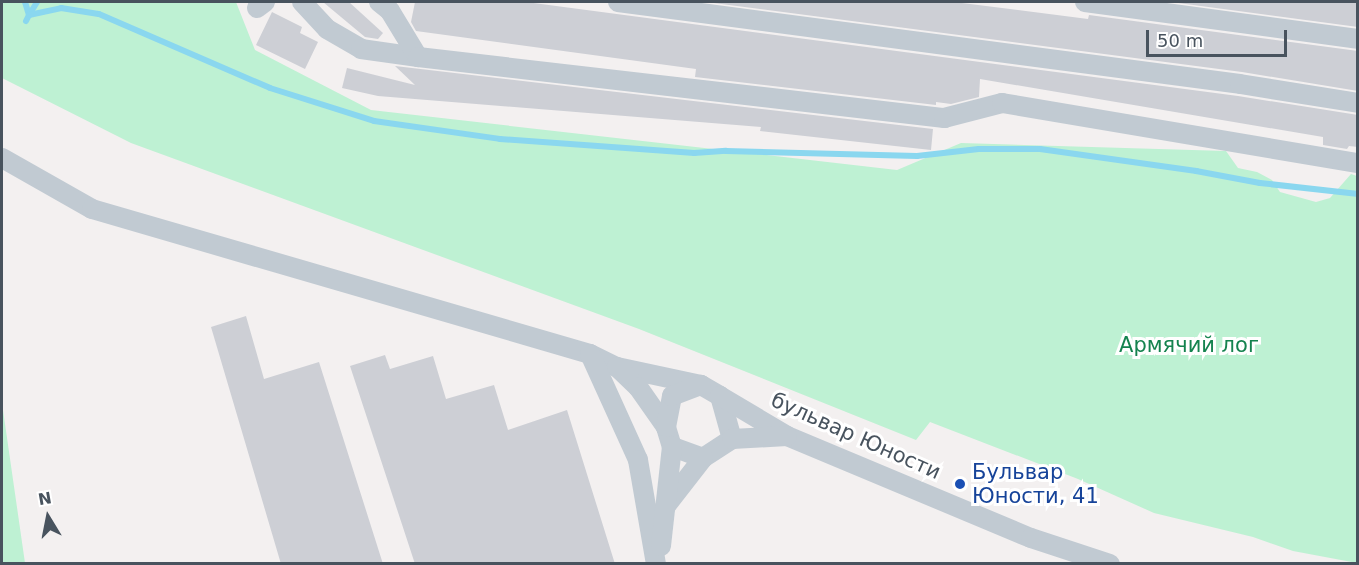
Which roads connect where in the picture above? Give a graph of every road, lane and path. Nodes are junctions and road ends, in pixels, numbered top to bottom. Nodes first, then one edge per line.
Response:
1 (302, 2) edge
2 (379, 2) edge
3 (618, 2) edge
4 (1085, 2) edge
5 (1358, 39) edge
6 (418, 57) junction
7 (1358, 103) edge
8 (2, 158) edge
9 (1358, 163) edge
10 (590, 354) junction
11 (617, 367) junction
12 (701, 385) junction
13 (720, 396) junction
14 (666, 427) junction
15 (787, 436) junction
16 (732, 439) junction
17 (672, 447) junction
18 (703, 458) junction
19 (663, 510) junction
20 (658, 564) edge
21 (1110, 564) edge

1 - 6 street
2 - 6 street
3 - 7 street
4 - 5 street
6 - 9 street
8 - 10 street
10 - 11 street
10 - 20 street
11 - 12 street
11 - 14 street
12 - 13 street
12 - 14 street
13 - 15 street, бульвар Юности
13 - 16 street
14 - 17 street
15 - 16 street
15 - 21 street, бульвар Юности
16 - 18 street
17 - 18 street
17 - 19 street
18 - 19 street
19 - 20 street

